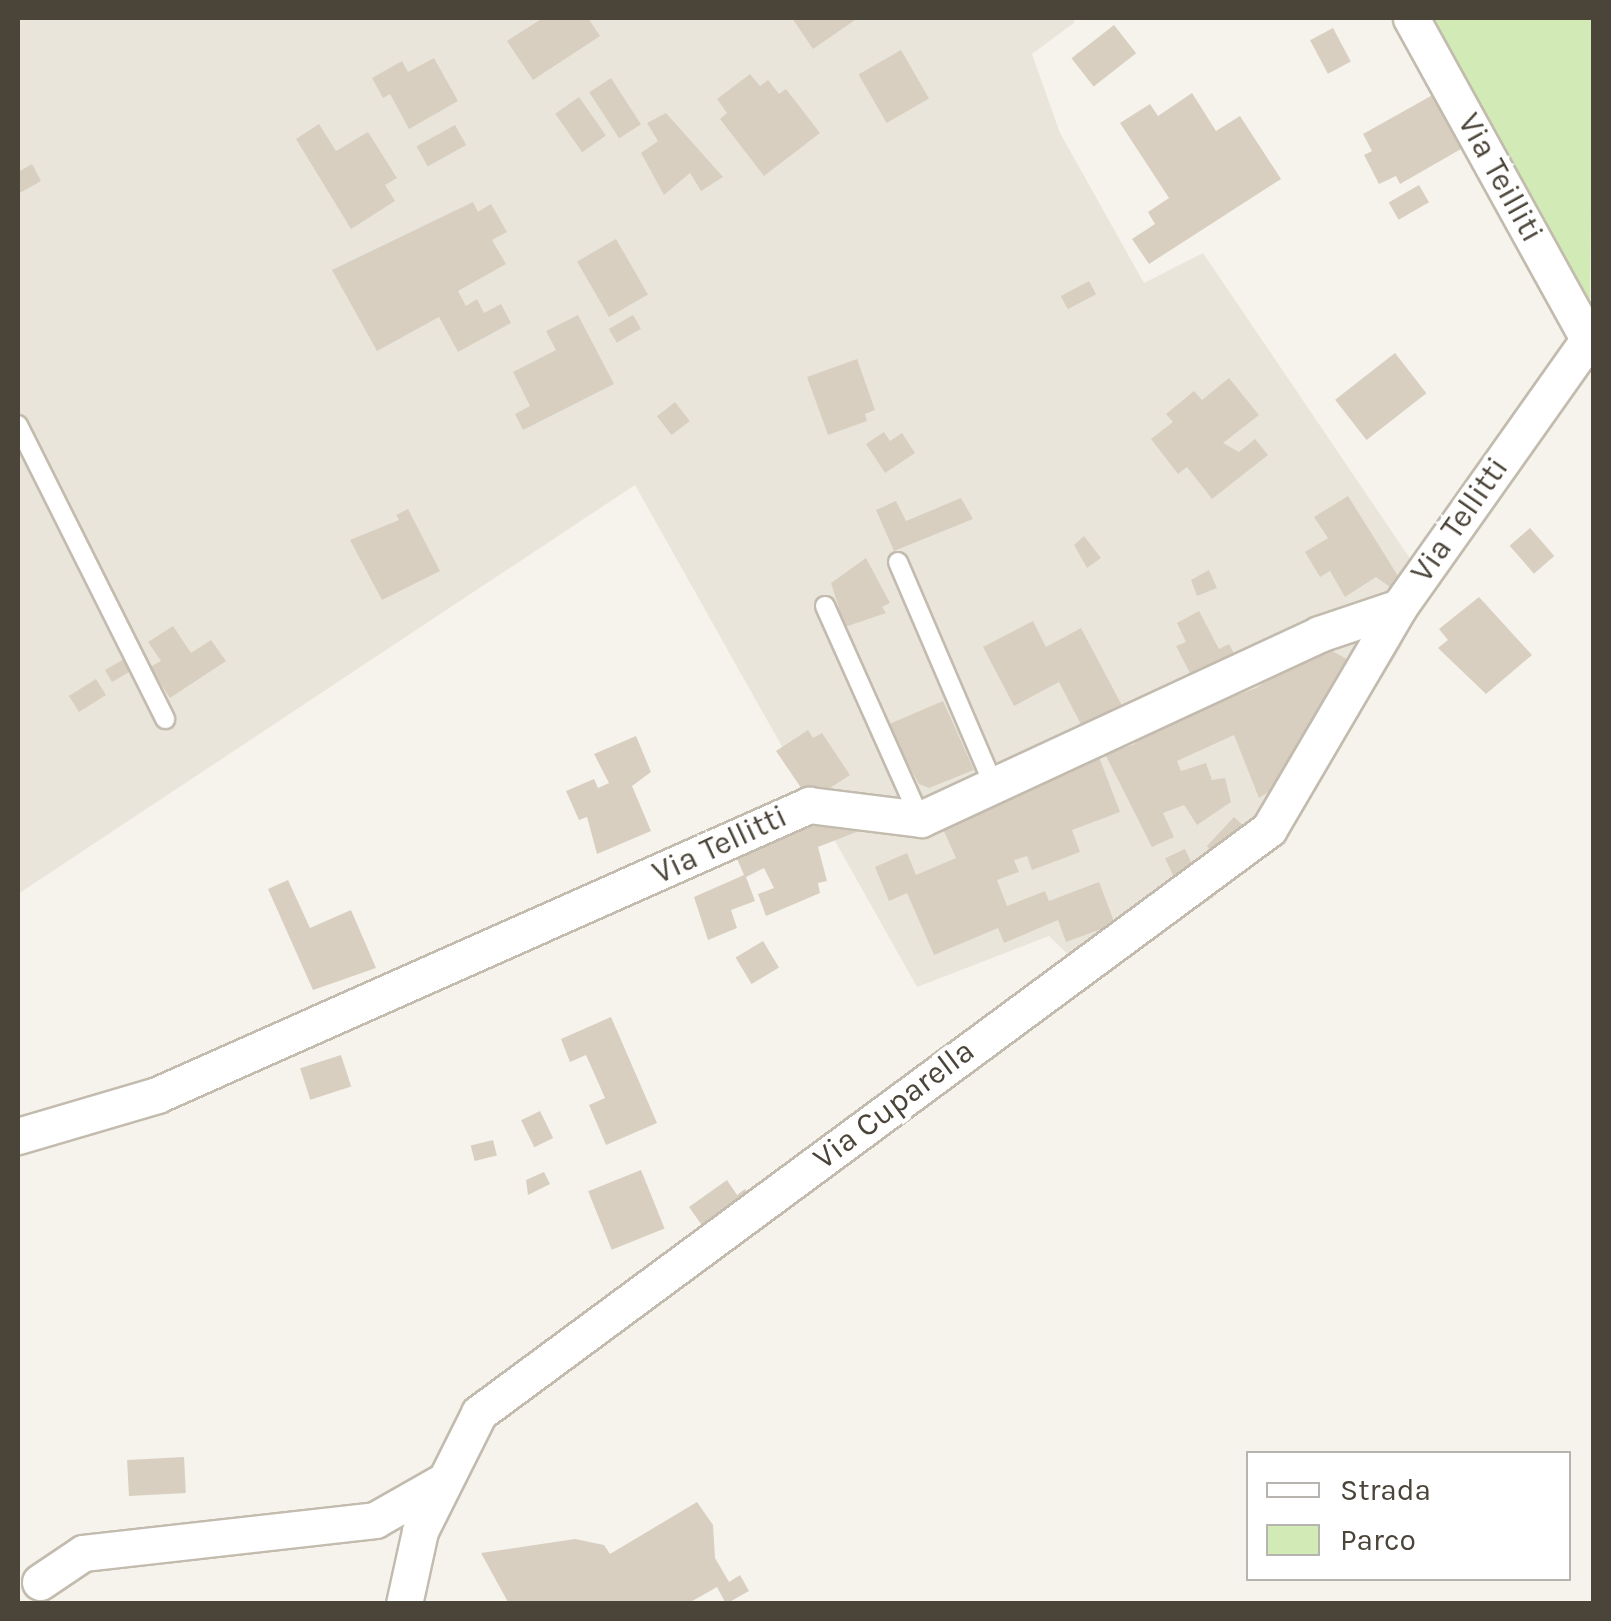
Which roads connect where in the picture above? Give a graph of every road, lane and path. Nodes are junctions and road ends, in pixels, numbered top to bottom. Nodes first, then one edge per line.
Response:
1 (1411, 18) edge
2 (1591, 335) edge
3 (18, 425) edge
4 (898, 562) dead end
5 (824, 606) dead end
6 (1400, 607) junction
7 (164, 718) dead end
8 (994, 786) junction
9 (920, 819) junction
10 (18, 1136) edge
11 (440, 1483) junction
12 (40, 1582) dead end
13 (404, 1604) edge

1 - 2 street, Via Teilliti
2 - 6 street, Via Tellitti
3 - 7 lane
4 - 8 lane
5 - 9 lane
6 - 8 street, Via Tellitti
6 - 11 street, Via Cuparella
8 - 9 street, Via Tellitti
9 - 10 street, Via Tellitti
11 - 12 street
11 - 13 street, Via Cuparella

